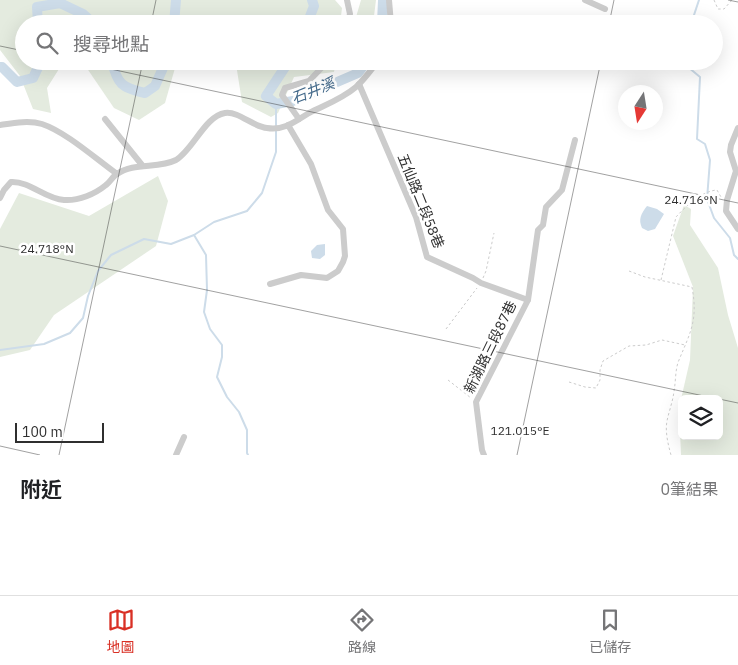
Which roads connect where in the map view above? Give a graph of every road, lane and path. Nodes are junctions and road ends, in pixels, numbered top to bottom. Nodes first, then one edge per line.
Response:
1 (347, 0) edge
2 (389, 0) edge
3 (585, 0) edge
4 (714, 0) edge
5 (732, 0) edge
6 (605, 9) dead end
7 (350, 15) edge
8 (390, 15) edge
9 (319, 70) edge
10 (371, 70) edge
11 (359, 84) junction
12 (105, 119) dead end
13 (298, 119) junction
14 (0, 125) edge
15 (286, 126) junction
16 (738, 128) edge
17 (574, 140) dead end
18 (142, 165) junction
19 (117, 174) junction
20 (0, 198) edge
21 (726, 210) junction
22 (738, 229) edge
23 (494, 233) dead end
24 (629, 271) dead end
25 (661, 280) junction
26 (481, 283) junction
27 (270, 284) dead end
28 (528, 300) junction
29 (446, 329) dead end
30 (685, 346) junction
31 (448, 380) dead end
32 (569, 382) dead end
33 (476, 402) junction
34 (184, 436) dead end
35 (176, 455) edge
36 (484, 455) edge
37 (671, 455) edge

1 - 7 street
2 - 8 street
3 - 6 street
4 - 5 path
9 - 13 street
10 - 11 street
11 - 13 street
11 - 26 street, 五仙路二段58巷
12 - 18 street
13 - 15 street
14 - 19 street
15 - 18 street
15 - 27 street
16 - 21 street
17 - 28 street, 新湖路三段87巷
18 - 19 street
19 - 20 street
21 - 22 street
21 - 25 path
23 - 26 path
24 - 25 path
25 - 30 path
26 - 28 street, 五仙路二段58巷
26 - 29 path
28 - 33 street, 新湖路三段87巷
30 - 32 path
30 - 37 path
31 - 33 path
33 - 36 street, 新湖路三段87巷
34 - 35 street

